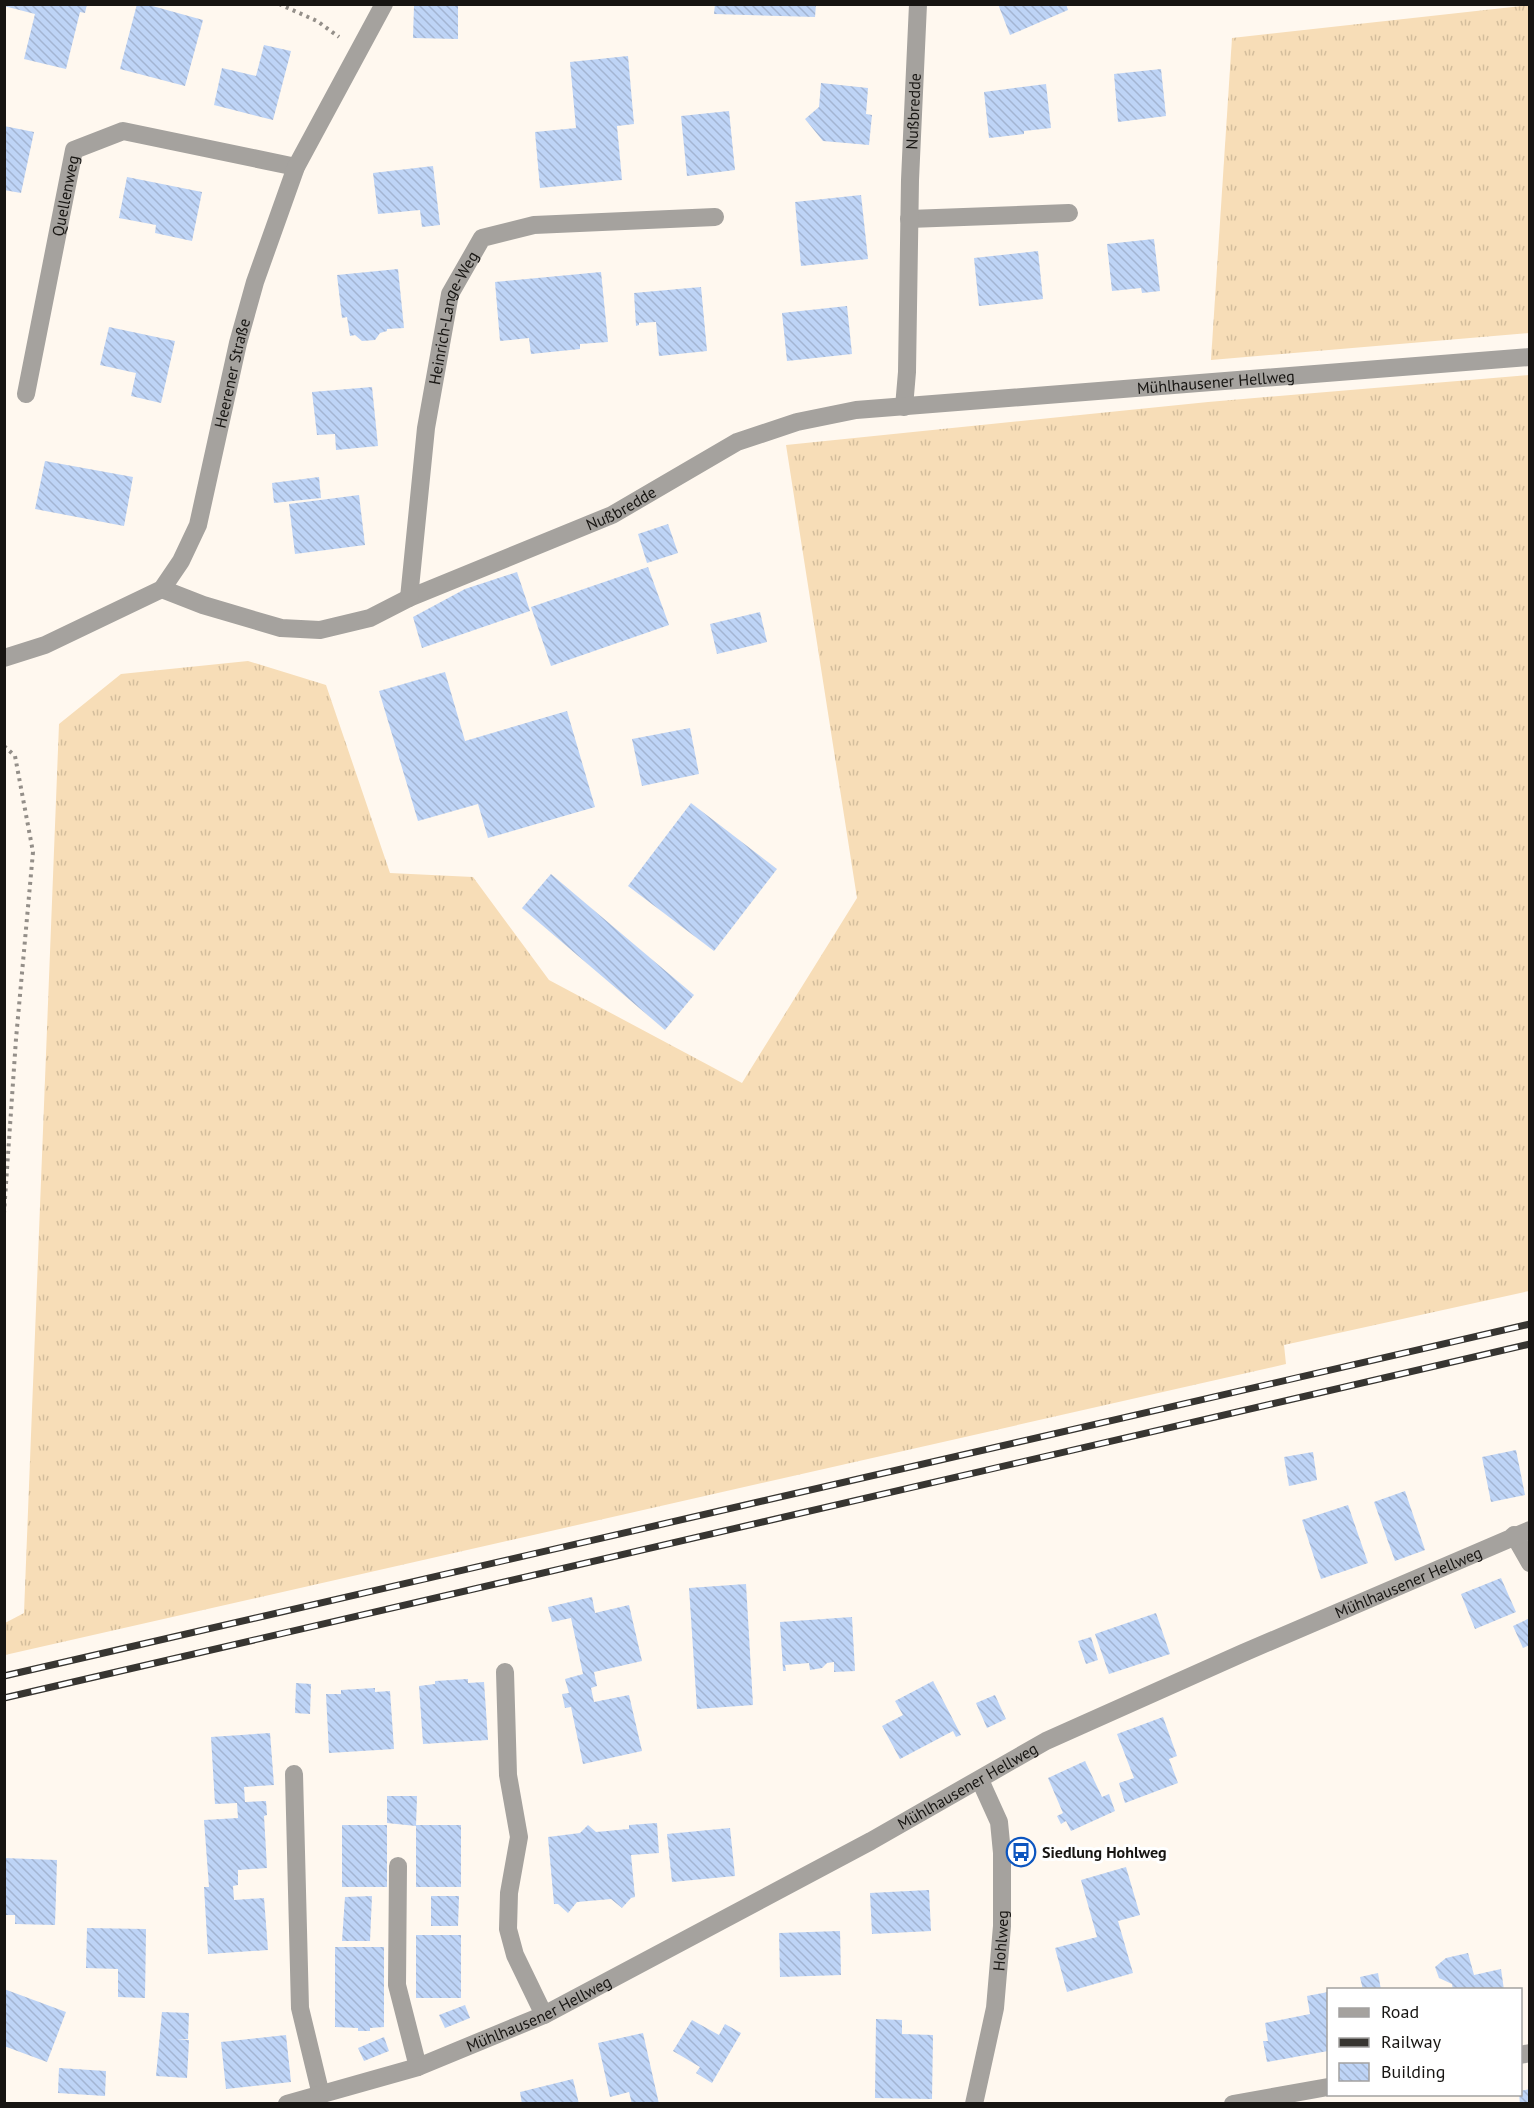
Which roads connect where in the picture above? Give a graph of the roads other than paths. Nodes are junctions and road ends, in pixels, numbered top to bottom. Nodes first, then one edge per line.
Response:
1 (384, 4) edge
2 (918, 4) edge
3 (296, 167) junction
4 (1069, 213) dead end
5 (715, 217) dead end
6 (909, 219) junction
7 (1530, 357) edge
8 (26, 394) dead end
9 (903, 407) junction
10 (162, 589) junction
11 (409, 598) junction
12 (4, 658) edge
13 (1522, 1533) edge
14 (1530, 1563) edge
15 (505, 1672) dead end
16 (294, 1774) dead end
17 (980, 1780) junction
18 (398, 1866) dead end
19 (544, 2015) junction
20 (418, 2067) junction
21 (1327, 2087) edge
22 (321, 2095) junction
23 (287, 2103) edge
24 (974, 2103) edge
25 (1233, 2103) edge

1 - 3 street, Heerener Straße
2 - 6 street, Nußbredde
3 - 8 street, Quellenweg
3 - 10 street, Heerener Straße
4 - 6 street
5 - 11 street, Heinrich-Lange-Weg
6 - 9 street, Nußbredde
7 - 9 street, Mühlhausener Hellweg
9 - 11 street, Nußbredde
10 - 11 street, Nußbredde
10 - 12 street
13 - 14 street
13 - 17 street, Mühlhausener Hellweg
15 - 19 street
16 - 22 street
17 - 19 street, Mühlhausener Hellweg
17 - 24 street, Hohlweg
18 - 20 street
19 - 20 street, Mühlhausener Hellweg
20 - 22 street, Mühlhausener Hellweg
21 - 25 street
22 - 23 street, Mühlhausener Hellweg

